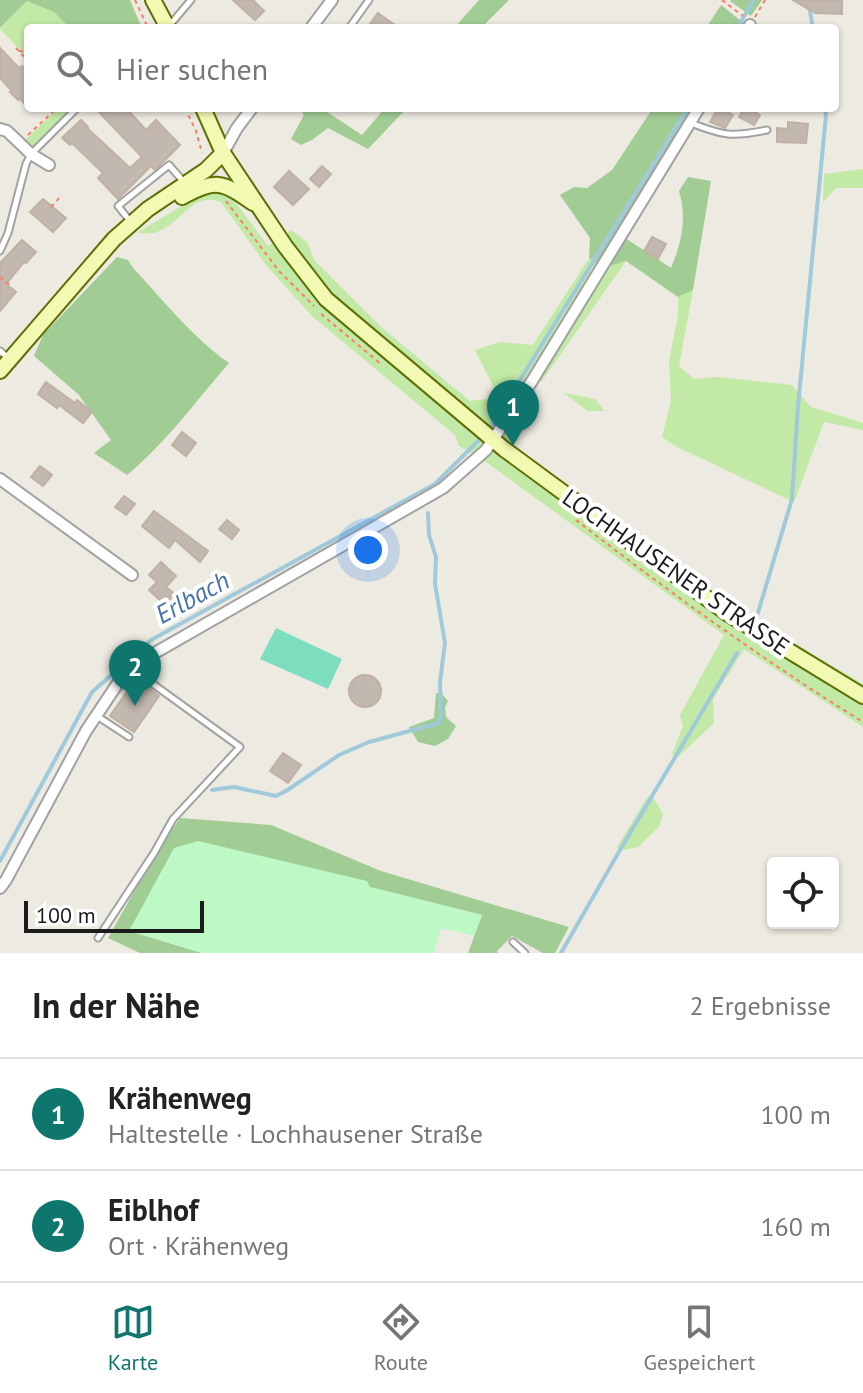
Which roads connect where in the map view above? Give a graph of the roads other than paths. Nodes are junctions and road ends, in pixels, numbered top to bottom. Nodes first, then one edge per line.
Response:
1 (153, 0) edge
2 (191, 0) edge
3 (332, 0) edge
4 (369, 0) edge
5 (166, 24) edge
6 (171, 24) edge
7 (314, 24) edge
8 (352, 24) edge
9 (73, 112) edge
10 (205, 112) edge
11 (249, 112) edge
12 (697, 112) edge
13 (691, 122) junction
14 (0, 129) edge
15 (767, 130) dead end
16 (223, 153) junction
17 (31, 154) junction
18 (49, 165) dead end
19 (186, 185) junction
20 (259, 208) junction
21 (132, 223) junction
22 (0, 251) edge
23 (5, 355) edge
24 (0, 371) edge
25 (494, 441) junction
26 (0, 479) edge
27 (132, 575) dead end
28 (134, 670) junction
29 (863, 696) edge
30 (96, 715) junction
31 (129, 737) dead end
32 (0, 888) edge
33 (98, 938) dead end
34 (513, 942) dead end
35 (525, 953) edge

1 - 5 main road
2 - 6 lane
3 - 7 street
4 - 8 lane
9 - 17 lane
10 - 16 main road, LOCHHAUSENER STRASSE
11 - 16 street
12 - 13 street
13 - 15 lane
13 - 25 street
14 - 17 street
16 - 19 main road
16 - 20 main road, LOCHHAUSENER STRASSE
17 - 18 street
17 - 22 lane
19 - 21 main road
19 - 21 lane
20 - 21 main road
20 - 25 main road, LOCHHAUSENER STRASSE
21 - 23 main road
23 - 24 main road
25 - 28 street
25 - 29 main road, LOCHHAUSENER STRASSE
26 - 27 street
28 - 30 street
28 - 33 lane
30 - 31 lane
30 - 32 street
34 - 35 lane

